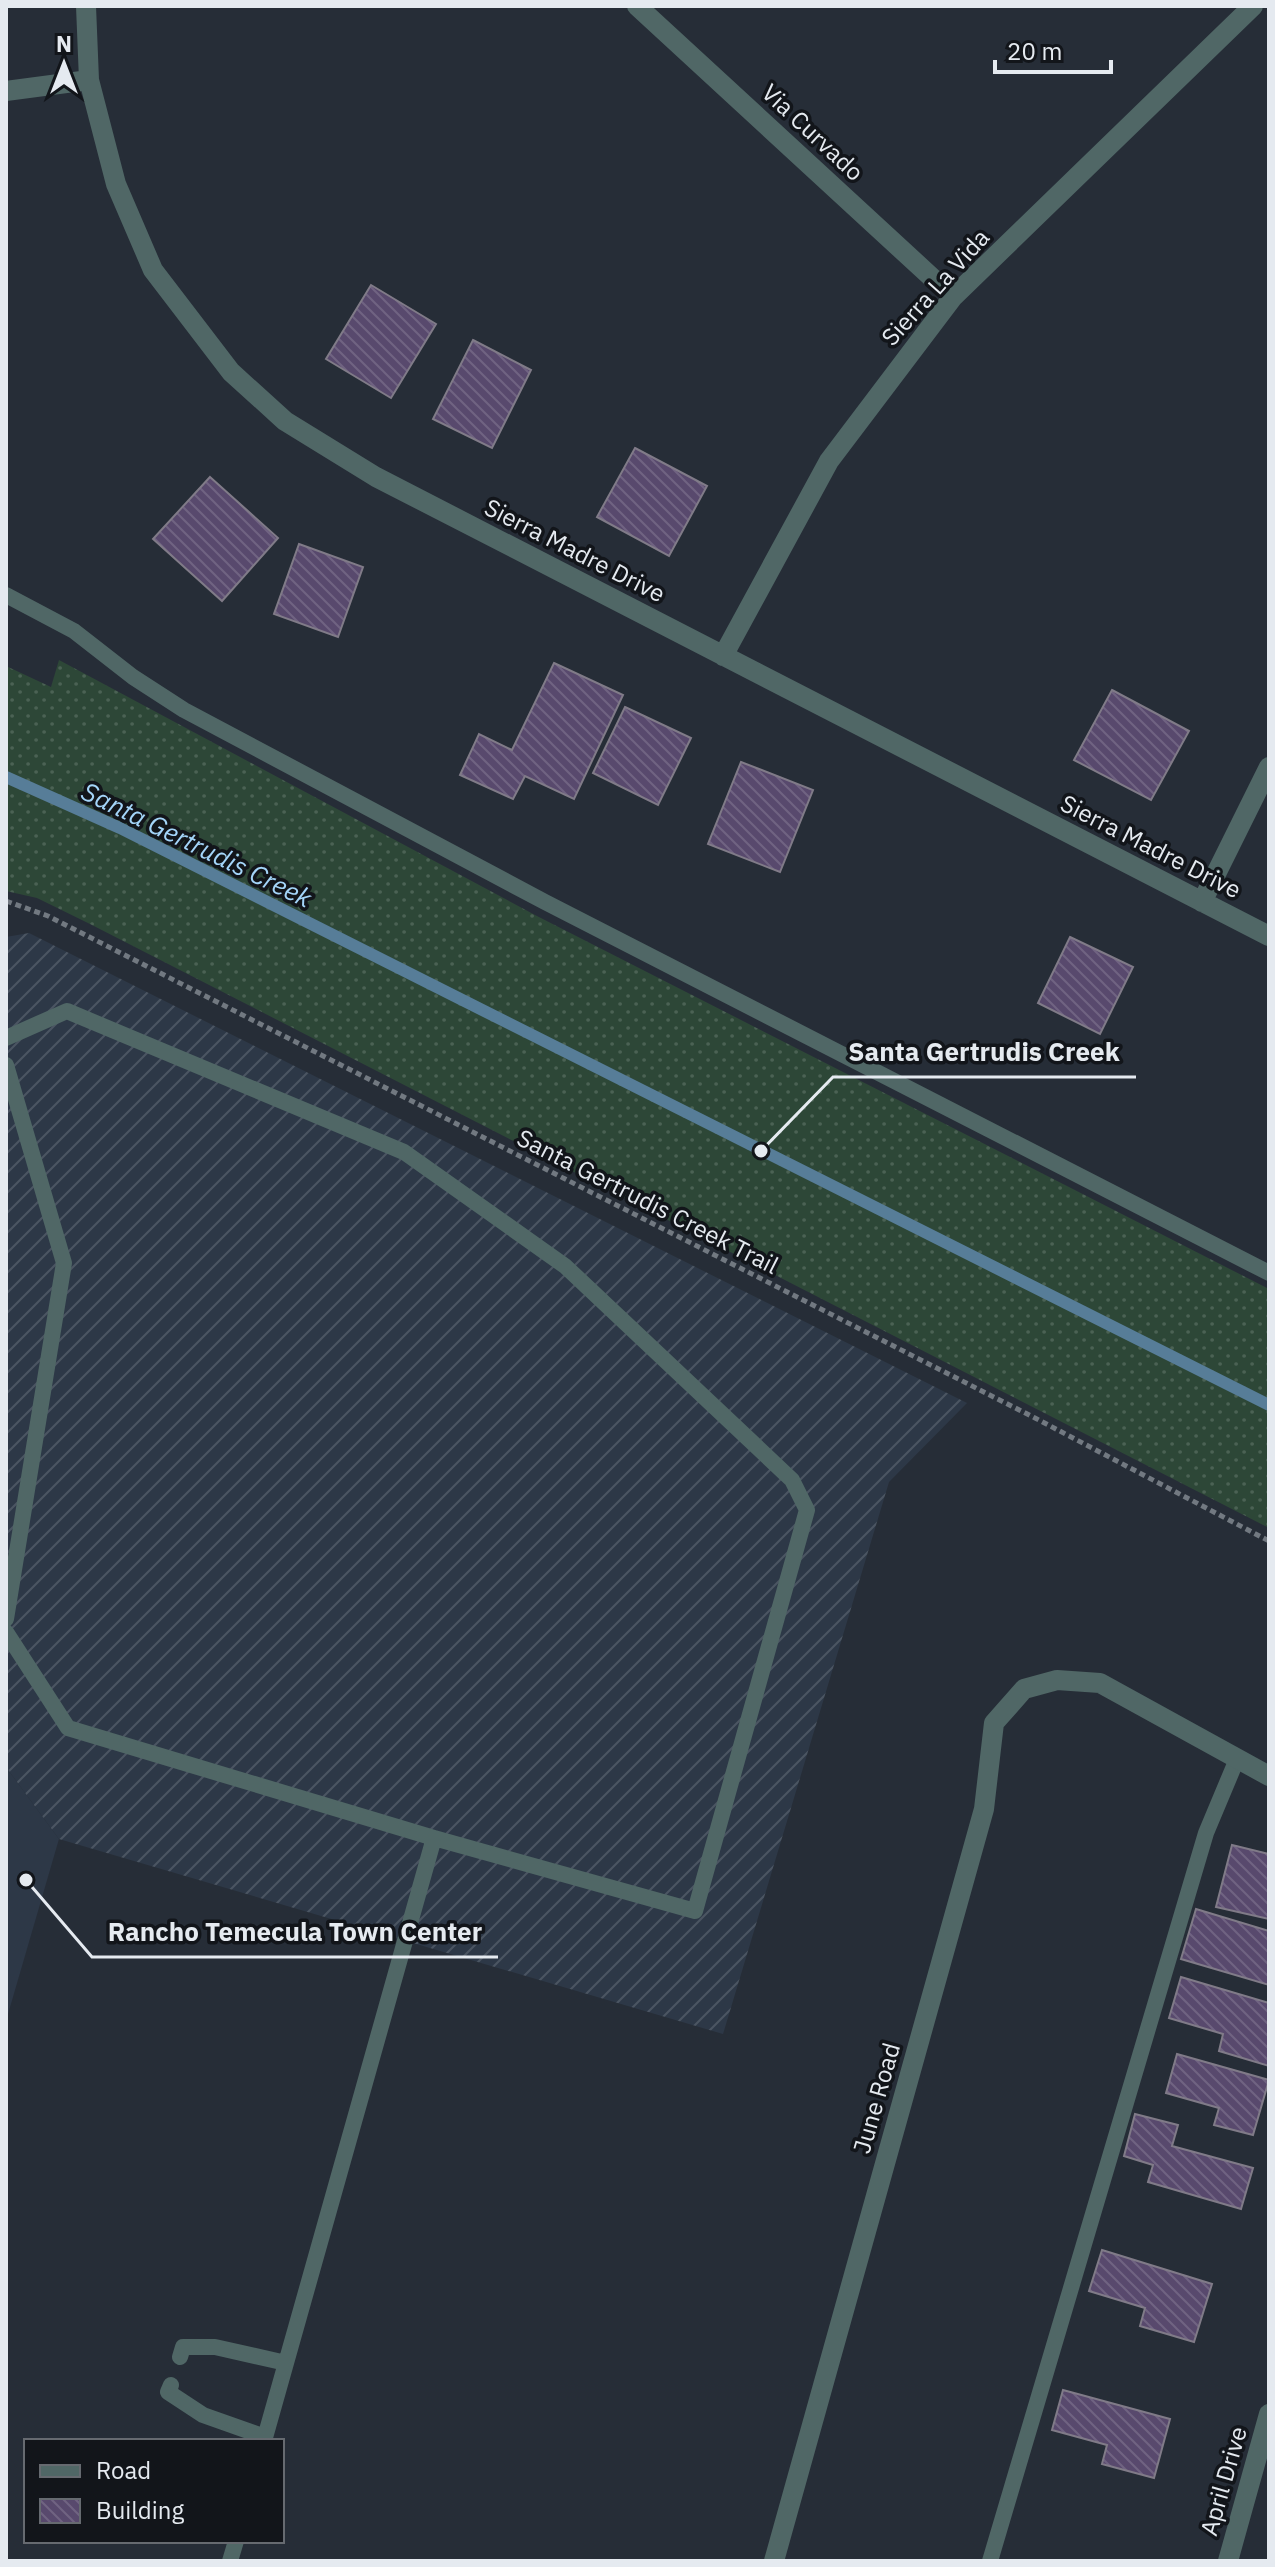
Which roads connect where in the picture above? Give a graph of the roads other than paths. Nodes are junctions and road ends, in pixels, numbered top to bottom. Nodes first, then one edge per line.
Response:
1 (86, 6) edge
2 (637, 6) edge
3 (1253, 6) edge
4 (89, 80) junction
5 (6, 91) edge
6 (953, 297) junction
7 (6, 595) edge
8 (723, 656) junction
9 (1269, 767) edge
10 (1202, 902) junction
11 (1269, 936) edge
12 (6, 1038) edge
13 (6, 1065) edge
14 (1269, 1273) edge
15 (6, 1619) edge
16 (6, 1632) edge
17 (1237, 1759) junction
18 (1269, 1776) edge
19 (434, 1838) junction
20 (180, 2357) dead end
21 (286, 2363) junction
22 (171, 2385) dead end
23 (1269, 2414) edge
24 (265, 2439) edge
25 (774, 2561) edge
26 (990, 2561) edge
27 (1228, 2561) edge

1 - 4 street, Sierra Madre Drive
2 - 6 street, Via Curvado
3 - 6 street, Sierra La Vida
4 - 5 street
4 - 8 street, Sierra Madre Drive
6 - 8 street, Sierra La Vida
7 - 14 lane
8 - 10 street, Sierra Madre Drive
9 - 10 street
10 - 11 street, Sierra Madre Drive
12 - 19 lane
13 - 15 lane
16 - 19 lane
17 - 18 street
17 - 25 street, June Road
17 - 26 lane
19 - 21 lane
20 - 21 lane
21 - 24 lane
22 - 24 lane
23 - 27 street, April Drive

